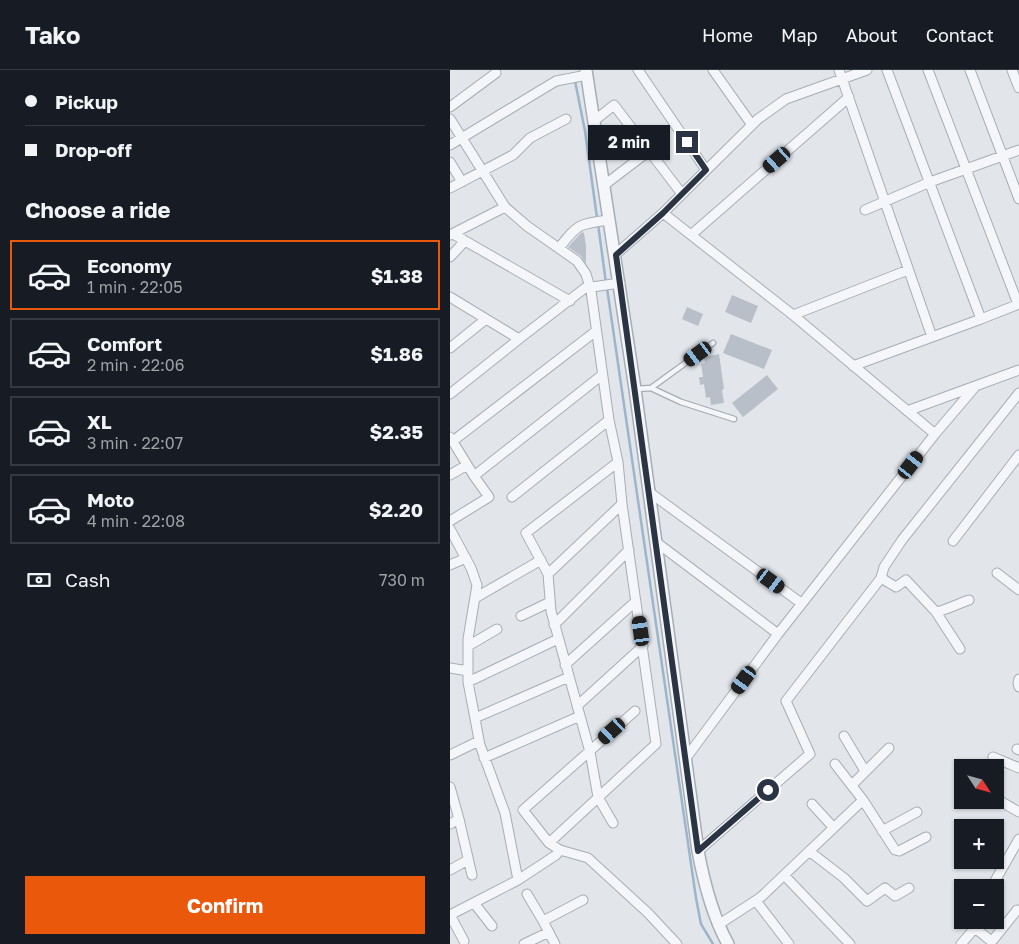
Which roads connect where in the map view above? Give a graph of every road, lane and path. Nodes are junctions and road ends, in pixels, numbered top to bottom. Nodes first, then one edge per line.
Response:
1 (638, 70) edge
2 (713, 70) edge
3 (839, 70) edge
4 (867, 70) edge
5 (887, 70) edge
6 (928, 70) edge
7 (970, 70) edge
8 (1012, 70) edge
9 (496, 73) dead end
10 (585, 73) edge
11 (843, 80) junction
12 (1019, 88) edge
13 (850, 97) junction
14 (450, 107) edge
15 (566, 119) dead end
16 (450, 120) edge
17 (594, 121) junction
18 (752, 125) junction
19 (462, 139) junction
20 (450, 145) edge
21 (1019, 150) edge
22 (649, 151) junction
23 (1003, 156) junction
24 (450, 162) edge
25 (966, 169) junction
26 (484, 170) junction
27 (706, 170) junction
28 (462, 182) junction
29 (930, 182) junction
30 (603, 186) junction
31 (450, 188) edge
32 (682, 194) junction
33 (1019, 199) edge
34 (884, 202) junction
35 (505, 207) junction
36 (865, 210) dead end
37 (663, 213) junction
38 (606, 221) junction
39 (451, 235) edge
40 (691, 235) junction
41 (465, 241) junction
42 (558, 248) junction
43 (616, 255) junction
44 (450, 257) edge
45 (908, 270) junction
46 (618, 283) junction
47 (592, 286) junction
48 (451, 299) edge
49 (570, 301) junction
50 (1018, 304) edge
51 (793, 315) junction
52 (486, 319) junction
53 (981, 319) junction
54 (596, 331) junction
55 (932, 337) junction
56 (519, 339) junction
57 (713, 343) dead end
58 (450, 348) edge
59 (853, 366) junction
60 (1019, 371) edge
61 (602, 375) junction
62 (975, 386) junction
63 (635, 388) junction
64 (651, 388) junction
65 (1019, 393) edge
66 (450, 394) edge
67 (907, 411) junction
68 (609, 420) junction
69 (734, 420) dead end
70 (935, 434) junction
71 (452, 439) edge
72 (1019, 455) edge
73 (618, 462) junction
74 (467, 465) junction
75 (450, 475) edge
76 (474, 476) junction
77 (649, 492) junction
78 (512, 497) dead end
79 (622, 504) junction
80 (450, 521) edge
81 (450, 529) edge
82 (953, 541) dead end
83 (656, 542) junction
84 (629, 550) junction
85 (466, 558) junction
86 (541, 560) junction
87 (450, 565) edge
88 (997, 573) dead end
89 (548, 574) junction
90 (881, 578) junction
91 (1019, 590) edge
92 (476, 598) junction
93 (969, 600) dead end
94 (636, 601) junction
95 (550, 602) junction
96 (801, 604) junction
97 (936, 612) junction
98 (521, 616) dead end
99 (554, 624) junction
100 (497, 629) dead end
101 (778, 634) junction
102 (558, 639) junction
103 (468, 646) junction
104 (643, 646) junction
105 (960, 650) dead end
106 (565, 665) junction
107 (450, 668) edge
108 (468, 672) junction
109 (568, 676) junction
110 (1019, 679) edge
111 (468, 682) junction
112 (1019, 686) edge
113 (577, 706) junction
114 (635, 711) dead end
115 (580, 716) junction
116 (475, 718) junction
117 (844, 736) dead end
118 (479, 741) junction
119 (889, 748) dead end
120 (590, 752) junction
121 (450, 754) edge
122 (993, 757) dead end
123 (484, 758) junction
124 (686, 758) junction
125 (835, 764) dead end
126 (1019, 768) edge
127 (866, 771) junction
128 (852, 785) junction
129 (450, 787) edge
130 (598, 797) junction
131 (864, 800) junction
132 (1004, 803) edge
133 (812, 804) dead end
134 (523, 810) junction
135 (917, 812) dead end
136 (1019, 812) edge
137 (505, 813) junction
138 (459, 819) junction
139 (613, 823) dead end
140 (450, 824) edge
141 (833, 827) junction
142 (882, 831) junction
143 (926, 837) dead end
144 (1019, 839) edge
145 (549, 843) junction
146 (560, 850) junction
147 (698, 851) junction
148 (809, 851) junction
149 (468, 860) junction
150 (450, 870) edge
151 (472, 875) dead end
152 (784, 875) junction
153 (996, 879) edge
154 (518, 880) junction
155 (909, 888) dead end
156 (527, 894) dead end
157 (583, 900) dead end
158 (756, 901) junction
159 (474, 902) junction
160 (1017, 910) dead end
161 (543, 921) junction
162 (718, 925) junction
163 (492, 926) dead end
164 (1004, 926) edge
165 (973, 929) edge
166 (981, 929) edge
167 (1002, 929) edge
168 (549, 932) junction
169 (464, 941) dead end
170 (524, 944) edge
171 (556, 944) edge
172 (677, 944) edge
173 (728, 944) edge
174 (789, 944) edge
175 (850, 944) edge
176 (961, 944) edge

1 - 27 street
2 - 18 street
3 - 11 street
4 - 11 street
5 - 29 street
6 - 25 street
7 - 23 street
8 - 12 street
9 - 14 street
10 - 17 street
10 - 19 street
11 - 13 street
11 - 18 street
13 - 34 street
13 - 40 street
15 - 26 street
16 - 19 street
17 - 22 street
17 - 30 street
18 - 27 street
19 - 20 street
19 - 26 street
21 - 23 street
22 - 30 street
22 - 32 street
23 - 25 street
23 - 33 street
24 - 28 street
25 - 29 street
25 - 50 street
26 - 28 street
26 - 35 street
27 - 32 street
28 - 31 street
29 - 34 street
29 - 53 street
30 - 38 street
32 - 37 street
34 - 36 street
34 - 45 street
35 - 39 street
35 - 42 street
37 - 40 street
37 - 43 street
38 - 42 street
38 - 43 street
39 - 41 street
40 - 51 street
41 - 44 street
41 - 49 street
42 - 47 street
43 - 46 street
45 - 51 street
45 - 55 street
46 - 47 street
46 - 63 street
47 - 49 street
47 - 54 street
48 - 52 street
49 - 56 street
50 - 53 street
51 - 59 street
52 - 56 street
52 - 58 street
53 - 55 street
54 - 61 street
54 - 71 street
55 - 59 street
56 - 66 street
57 - 64 lane
59 - 67 street
60 - 62 street
61 - 68 street
61 - 76 street
62 - 67 street
62 - 70 street
63 - 64 lane
63 - 77 street
64 - 69 lane
65 - 90 street
67 - 70 street
68 - 73 street
68 - 78 street
70 - 96 street
71 - 74 street
72 - 82 street
73 - 79 street
73 - 86 street
74 - 75 street
74 - 76 street
76 - 80 street
77 - 83 street
77 - 96 street
79 - 84 street
79 - 89 street
81 - 85 street
83 - 101 street
83 - 124 street
84 - 94 street
84 - 99 street
85 - 87 street
85 - 92 street
86 - 89 street
86 - 92 street
88 - 91 street
89 - 95 street
90 - 97 street
90 - 147 street
92 - 103 street
93 - 97 street
94 - 104 street
94 - 106 street
95 - 98 street
95 - 99 street
96 - 101 street
97 - 105 street
99 - 102 street
100 - 103 street
101 - 124 street
102 - 106 street
102 - 111 street
103 - 108 street
104 - 113 street
104 - 130 street
106 - 109 street
107 - 108 street
108 - 111 street
109 - 113 street
109 - 116 street
110 - 112 street
111 - 116 street
113 - 115 street
114 - 120 street
115 - 120 street
115 - 123 street
116 - 118 street
117 - 127 street
118 - 121 street
118 - 123 street
119 - 127 street
120 - 130 street
120 - 134 street
122 - 126 street
123 - 137 street
124 - 147 street
125 - 128 street
127 - 128 street
128 - 131 street
129 - 138 street
130 - 139 street
130 - 145 street
131 - 141 street
131 - 142 street
132 - 136 street
133 - 141 street
134 - 137 street
134 - 145 street
135 - 142 street
137 - 154 street
138 - 140 street
138 - 149 street
141 - 148 street
142 - 143 street
144 - 153 street
145 - 146 street
146 - 154 street
146 - 172 street
147 - 162 street
148 - 152 street
148 - 155 street
149 - 150 street
149 - 151 street
152 - 158 street
152 - 175 street
154 - 159 street
156 - 161 street
157 - 161 street
158 - 162 street
158 - 174 street
159 - 163 street
159 - 169 street
160 - 164 street
161 - 168 street
162 - 173 street
165 - 176 street
166 - 167 street
168 - 170 street
168 - 171 street

